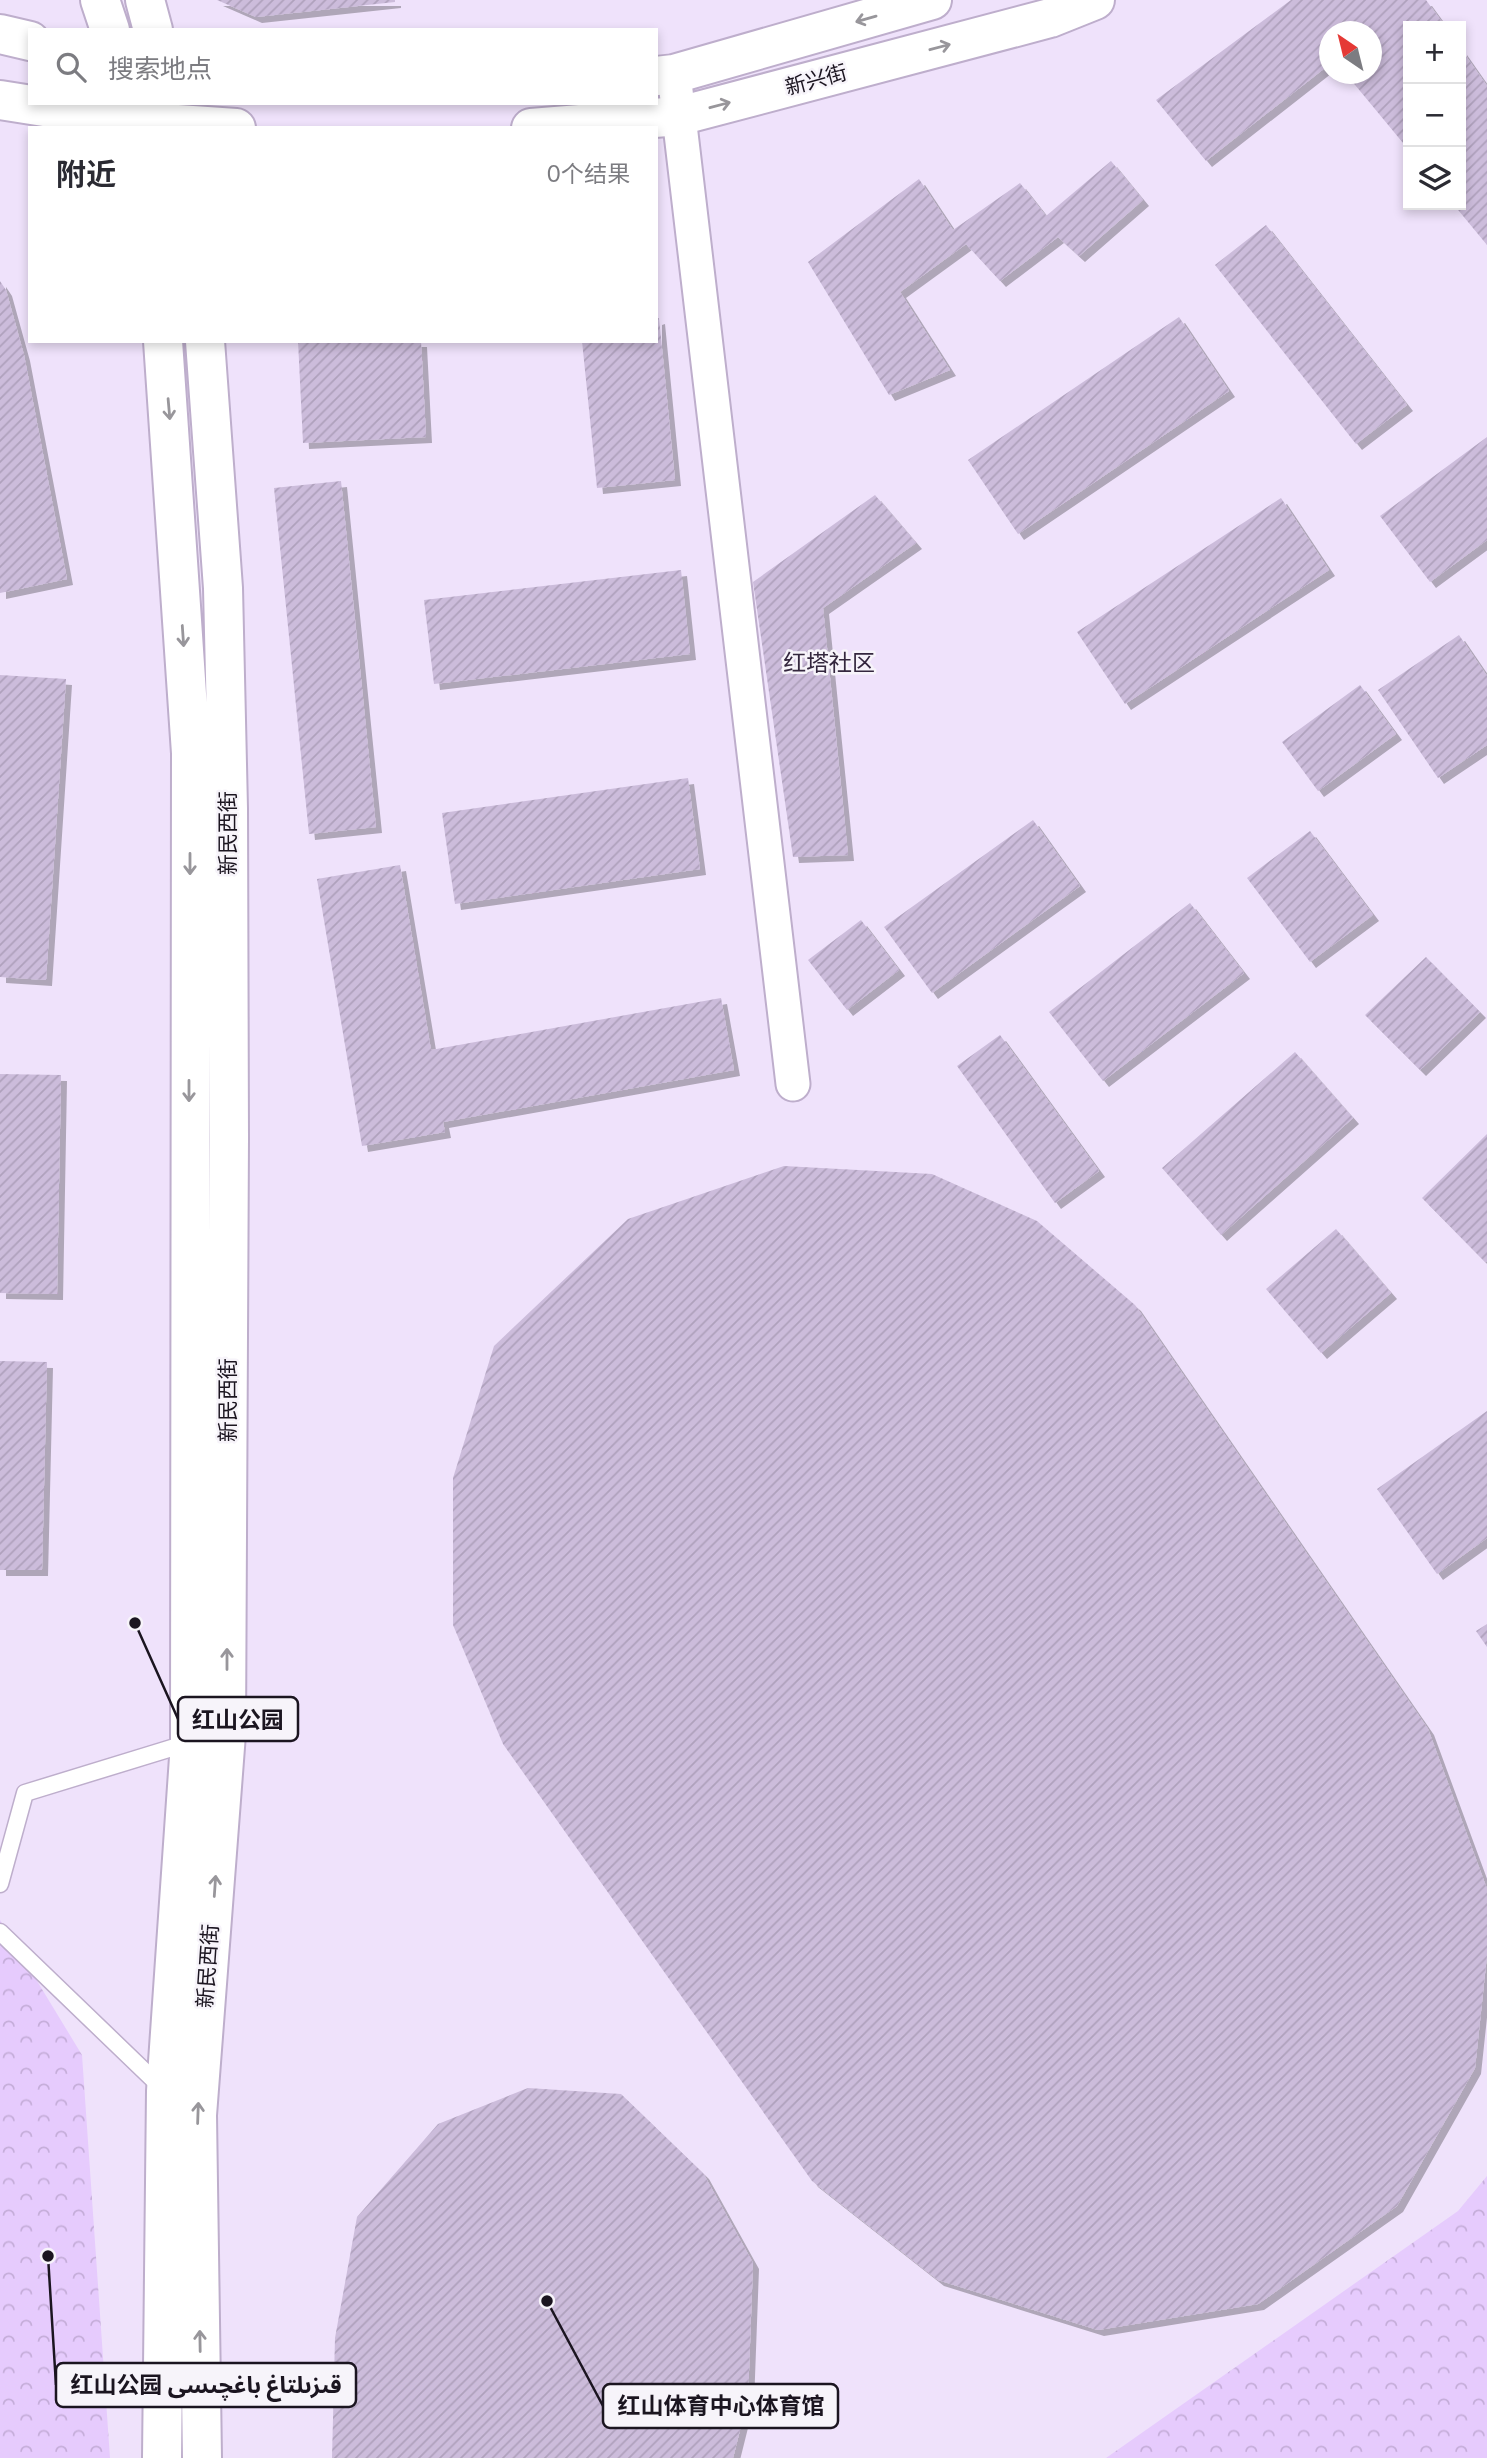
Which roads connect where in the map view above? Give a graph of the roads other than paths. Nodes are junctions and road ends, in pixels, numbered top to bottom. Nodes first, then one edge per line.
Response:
1 (100, 0) edge
2 (145, 0) edge
3 (932, 0) edge
4 (1095, 0) edge
5 (109, 28) edge
6 (152, 28) edge
7 (0, 34) edge
8 (28, 41) edge
9 (665, 75) edge
10 (0, 100) edge
11 (28, 104) edge
12 (39, 105) edge
13 (679, 116) junction
14 (132, 117) edge
15 (174, 119) edge
16 (222, 126) edge
17 (556, 126) edge
18 (163, 343) edge
19 (205, 343) edge
20 (793, 1084) dead end
21 (191, 1742) junction
22 (0, 1884) edge
23 (0, 1932) edge
24 (166, 2091) junction
25 (162, 2458) edge
26 (202, 2458) edge

1 - 5 main road
2 - 6 main road
3 -> 9 main road
13 -> 4 main road, 新兴街
7 - 8 main road
9 - 13 street
10 - 11 main road
12 - 14 main road
13 - 17 main road, 新兴街
13 - 20 street
14 - 15 main road
15 - 16 main road
18 -> 21 main road, 新民西街
26 -> 19 main road, 新民西街
21 - 22 lane
21 - 24 main road, 新民西街
23 - 24 lane
24 - 25 main road, 新民西街

